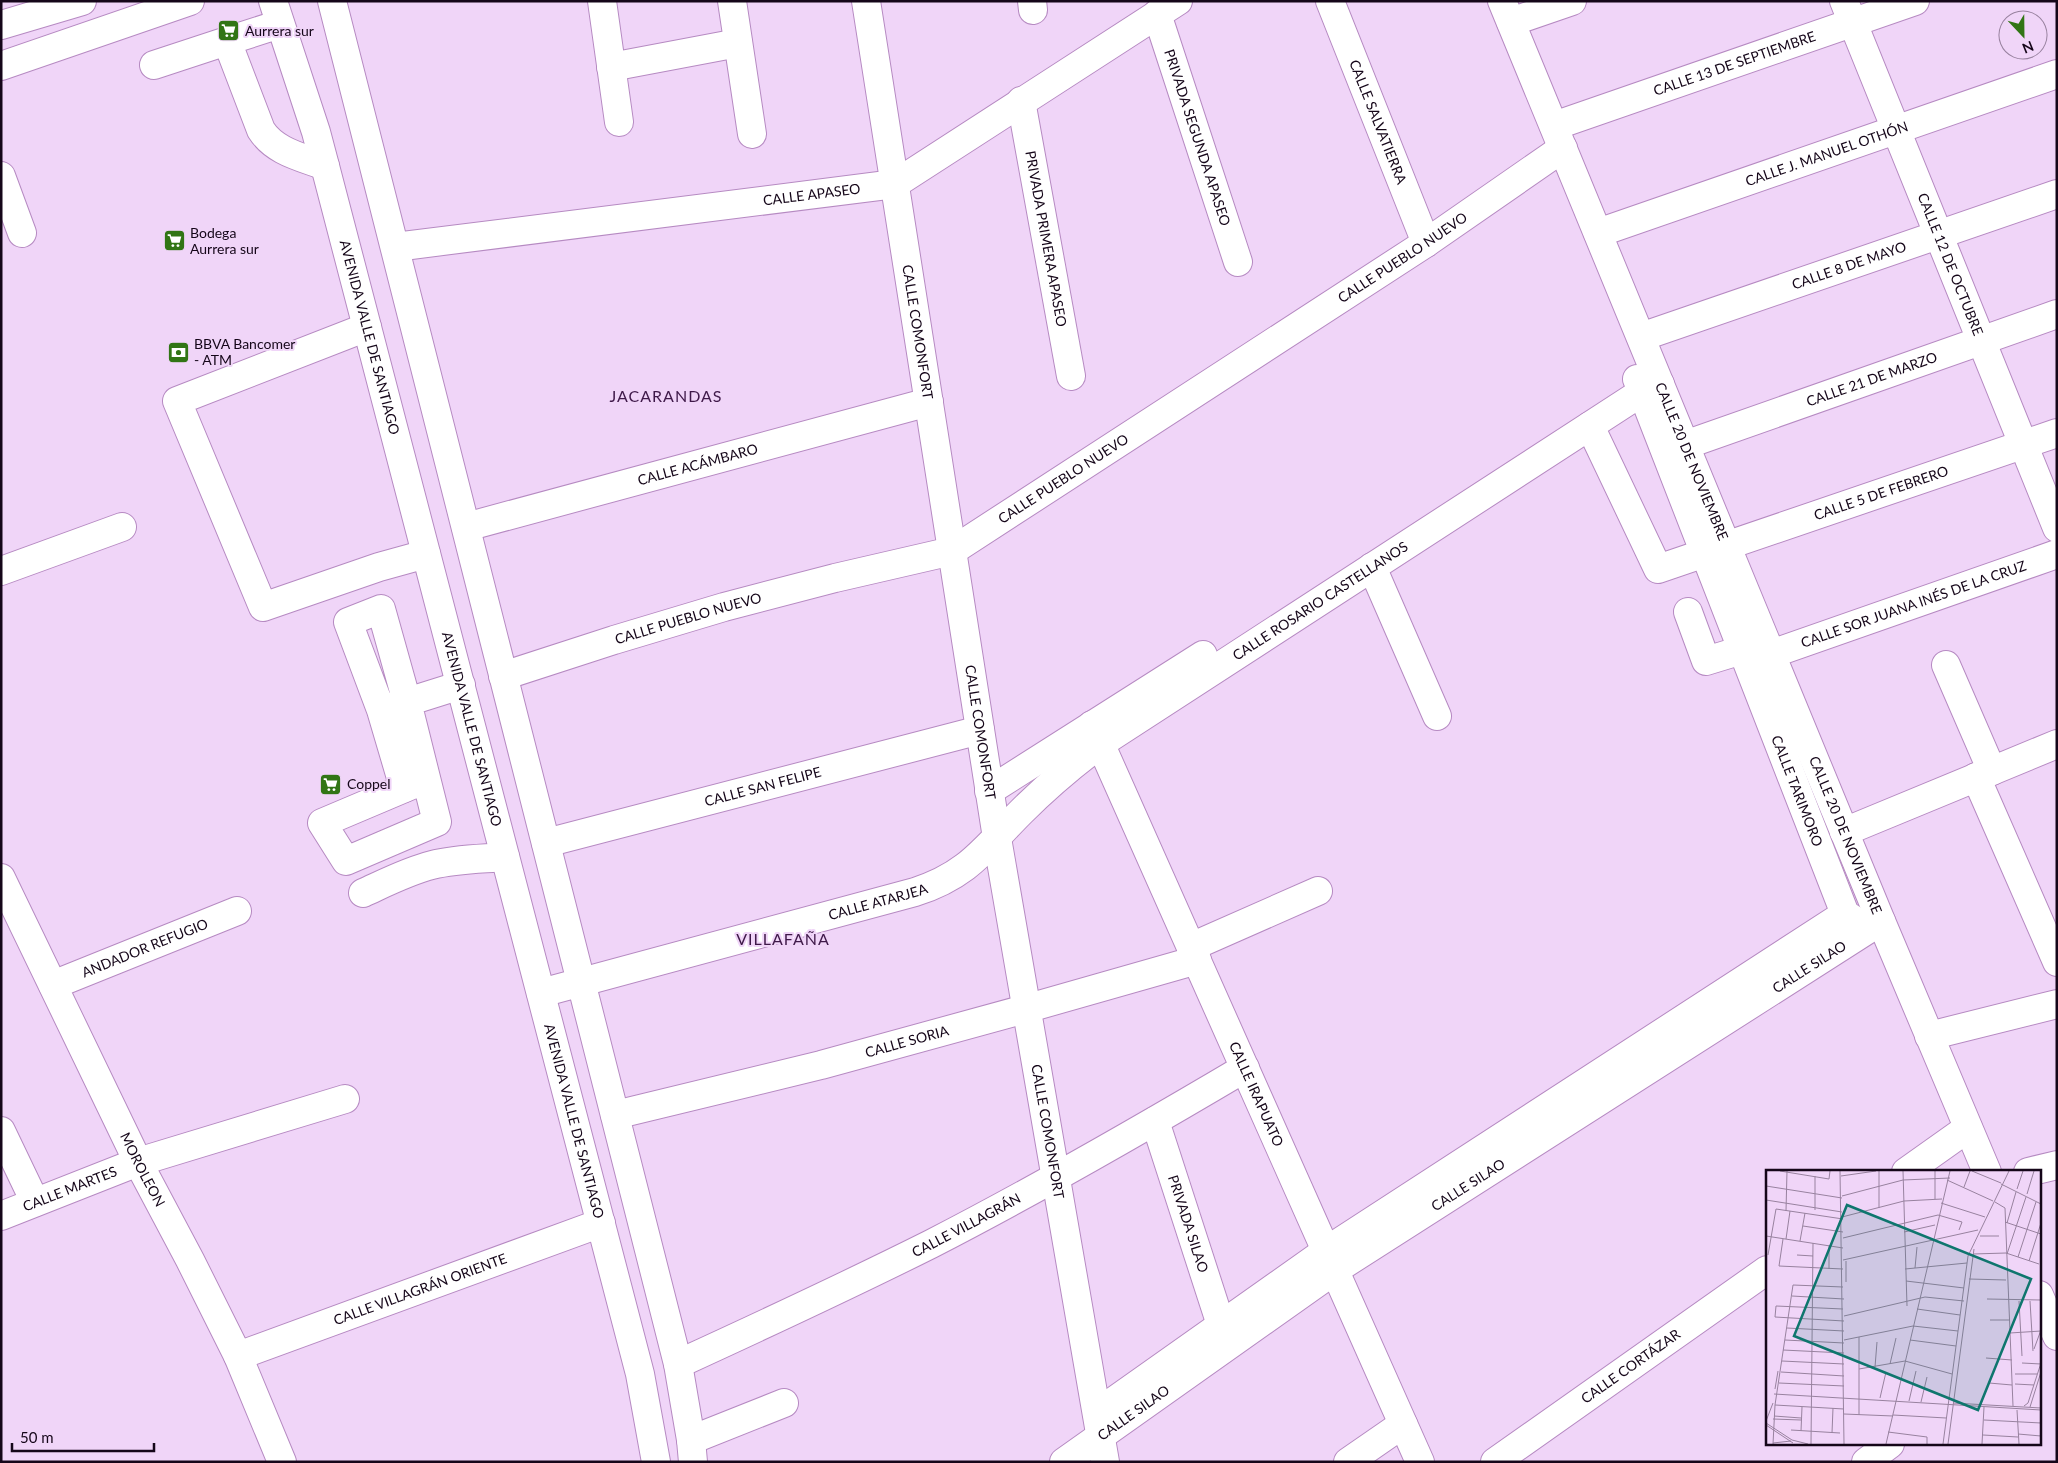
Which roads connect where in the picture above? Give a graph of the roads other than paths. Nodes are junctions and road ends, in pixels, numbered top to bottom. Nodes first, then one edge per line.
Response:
1 (82, 1) edge
2 (190, 1) edge
3 (332, 1) edge
4 (602, 1) edge
5 (732, 1) edge
6 (866, 1) edge
7 (1330, 1) edge
8 (1572, 1) edge
9 (1915, 1) edge
10 (1168, 8) edge
11 (276, 12) edge
12 (1507, 12) edge
13 (1848, 12) edge
14 (1, 25) edge
15 (227, 40) junction
16 (738, 43) junction
17 (154, 65) dead end
18 (1, 66) edge
19 (611, 67) junction
20 (2057, 74) edge
21 (1021, 101) junction
22 (619, 122) dead end
23 (1896, 130) junction
24 (752, 134) dead end
25 (1558, 137) junction
26 (325, 166) junction
27 (1, 176) edge
28 (895, 184) junction
29 (2057, 194) edge
30 (22, 233) dead end
31 (1598, 233) junction
32 (1938, 235) junction
33 (1426, 244) junction
34 (395, 247) junction
35 (1238, 262) dead end
36 (2057, 314) edge
37 (367, 327) junction
38 (1640, 337) junction
39 (1981, 341) junction
40 (1071, 376) dead end
41 (1648, 381) junction
42 (929, 402) junction
43 (1590, 426) junction
44 (2057, 433) edge
45 (2023, 444) junction
46 (1685, 445) junction
47 (122, 527) dead end
48 (466, 528) junction
49 (2057, 528) edge
50 (1716, 550) junction
51 (952, 551) junction
52 (426, 554) junction
53 (2057, 554) edge
54 (1372, 568) junction
55 (1, 571) edge
56 (1688, 612) dead end
57 (1742, 650) junction
58 (1771, 654) junction
59 (1946, 665) dead end
60 (503, 676) junction
61 (461, 685) junction
62 (1437, 716) dead end
63 (980, 730) junction
64 (1096, 735) junction
65 (2057, 744) edge
66 (1984, 774) junction
67 (415, 784) dead end
68 (989, 791) junction
69 (1844, 832) junction
70 (997, 838) junction
71 (546, 843) junction
72 (505, 857) junction
73 (1, 878) edge
74 (1318, 891) dead end
75 (363, 893) dead end
76 (237, 911) dead end
77 (1845, 914) junction
78 (1881, 921) junction
79 (1194, 954) junction
80 (2057, 962) edge
81 (581, 982) junction
82 (53, 985) junction
83 (541, 993) junction
84 (2057, 1004) edge
85 (1025, 1009) junction
86 (1928, 1036) junction
87 (1244, 1068) junction
88 (344, 1099) dead end
89 (615, 1116) junction
90 (1155, 1121) junction
91 (1968, 1128) junction
92 (1, 1131) edge
93 (138, 1162) junction
94 (2057, 1165) edge
95 (1909, 1170) edge
96 (1985, 1170) edge
97 (2036, 1170) edge
98 (1055, 1178) junction
99 (35, 1202) junction
100 (1, 1216) edge
101 (601, 1223) junction
102 (1330, 1261) junction
103 (1766, 1271) edge
104 (1222, 1325) junction
105 (238, 1356) junction
106 (678, 1364) junction
107 (784, 1403) dead end
108 (1403, 1424) junction
109 (1101, 1437) edge
110 (1887, 1446) edge
111 (692, 1451) edge
112 (282, 1462) edge
113 (656, 1462) edge
114 (1064, 1462) edge
115 (1348, 1462) edge
116 (1420, 1462) edge
117 (1495, 1462) edge
118 (1866, 1462) edge

1 - 14 street
2 - 18 street
3 - 34 street
4 - 19 street
5 - 16 street
6 - 28 street, CALLE COMONFORT
7 - 33 street, CALLE SALVATIERRA
8 - 12 street
9 - 13 street, CALLE 13 DE SEPTIEMBRE
10 - 21 street, CALLE APASEO
10 - 35 street, PRIVADA SEGUNDA APASEO
11 - 15 street
11 - 26 street, AVENIDA VALLE DE SANTIAGO
12 - 25 street, CALLE 20 DE NOVIEMBRE
13 - 23 street, CALLE 12 DE OCTUBRE
13 - 25 street, CALLE 13 DE SEPTIEMBRE
15 - 17 street
15 - 26 street
16 - 19 street
16 - 24 street
19 - 22 street
20 - 23 street, CALLE J. MANUEL OTHÓN
21 - 28 street, CALLE APASEO
21 - 40 street, PRIVADA PRIMERA APASEO
23 - 31 street, CALLE J. MANUEL OTHÓN
23 - 32 street, CALLE 12 DE OCTUBRE
25 - 31 street, CALLE 20 DE NOVIEMBRE
25 - 33 street, CALLE PUEBLO NUEVO
26 - 37 street, AVENIDA VALLE DE SANTIAGO
27 - 30 street
28 - 34 street, CALLE APASEO
28 - 42 street, CALLE COMONFORT
29 - 32 street, CALLE 8 DE MAYO
31 - 38 street, CALLE 20 DE NOVIEMBRE
32 - 38 street, CALLE 8 DE MAYO
32 - 39 street, CALLE 12 DE OCTUBRE
33 - 51 street, CALLE PUEBLO NUEVO
34 - 48 street
36 - 39 street, CALLE 21 DE MARZO
37 - 52 street, AVENIDA VALLE DE SANTIAGO
37 - 52 street
38 - 41 street, CALLE 20 DE NOVIEMBRE
39 - 45 street, CALLE 12 DE OCTUBRE
39 - 46 street, CALLE 21 DE MARZO
41 - 43 street, CALLE ROSARIO CASTELLANOS
41 - 46 street, CALLE 20 DE NOVIEMBRE
41 - 50 street, CALLE TARIMORO
41 - 64 street, CALLE ROSARIO CASTELLANOS
42 - 48 street, CALLE ACÁMBARO
42 - 51 street, CALLE COMONFORT
43 - 50 street, CALLE 5 DE FEBRERO
43 - 54 street, CALLE ROSARIO CASTELLANOS
44 - 45 street, CALLE 5 DE FEBRERO
45 - 49 street, CALLE 12 DE OCTUBRE
45 - 50 street, CALLE 5 DE FEBRERO
46 - 50 street, CALLE 20 DE NOVIEMBRE
47 - 55 street
48 - 60 street
50 - 57 street, CALLE TARIMORO
50 - 58 street, CALLE 20 DE NOVIEMBRE
51 - 60 street, CALLE PUEBLO NUEVO
51 - 63 street, CALLE COMONFORT
52 - 61 street, AVENIDA VALLE DE SANTIAGO
53 - 58 street, CALLE SOR JUANA INÉS DE LA CRUZ
54 - 62 street
54 - 64 street, CALLE ROSARIO CASTELLANOS
56 - 57 street
57 - 77 street, CALLE TARIMORO
58 - 69 street, CALLE 20 DE NOVIEMBRE
59 - 66 street
60 - 71 street
61 - 67 street
61 - 72 street, AVENIDA VALLE DE SANTIAGO
63 - 68 street, CALLE COMONFORT
63 - 71 street, CALLE SAN FELIPE
64 - 68 street, CALLE ROSARIO CASTELLANOS
64 - 70 street, CALLE ROSARIO CASTELLANOS
64 - 79 street, CALLE IRAPUATO
65 - 66 street
66 - 69 street
66 - 80 street
68 - 70 street, CALLE COMONFORT
69 - 78 street, CALLE 20 DE NOVIEMBRE
70 - 81 street, CALLE ATARJEA
70 - 85 street, CALLE COMONFORT
71 - 81 street
72 - 75 street
72 - 83 street, AVENIDA VALLE DE SANTIAGO
73 - 82 street, MOROLEON
74 - 79 street, CALLE SORIA
76 - 82 street, ANDADOR REFUGIO
77 - 78 street
77 - 102 street, CALLE SILAO
78 - 86 street
78 - 102 street, CALLE SILAO
79 - 85 street, CALLE SORIA
79 - 87 street, CALLE IRAPUATO
81 - 83 street, CALLE ATARJEA
81 - 89 street
82 - 93 street, MOROLEON
83 - 101 street, AVENIDA VALLE DE SANTIAGO
84 - 86 street
85 - 89 street, CALLE SORIA
85 - 98 street, CALLE COMONFORT
86 - 91 street
87 - 90 street, CALLE VILLAGRÁN
87 - 102 street, CALLE IRAPUATO
88 - 93 street, CALLE MARTES
89 - 106 street
90 - 98 street, CALLE VILLAGRÁN
90 - 104 street, PRIVADA SILAO
91 - 95 street
91 - 96 street
92 - 99 street
93 - 99 street, CALLE MARTES
93 - 105 street, MOROLEON
94 - 97 street
98 - 106 street, CALLE VILLAGRÁN
98 - 109 street, CALLE COMONFORT
99 - 100 street, CALLE MARTES
101 - 105 street, CALLE VILLAGRÁN ORIENTE
101 - 113 street, AVENIDA VALLE DE SANTIAGO
102 - 104 street, CALLE SILAO
102 - 108 street, CALLE IRAPUATO
102 - 109 street, CALLE SILAO
103 - 117 street, CALLE CORTÁZAR
104 - 109 street, CALLE SILAO
105 - 112 street, MOROLEON
106 - 111 street
107 - 111 street
108 - 115 street
108 - 116 street, CALLE IRAPUATO
109 - 114 street, CALLE SILAO
110 - 118 street

